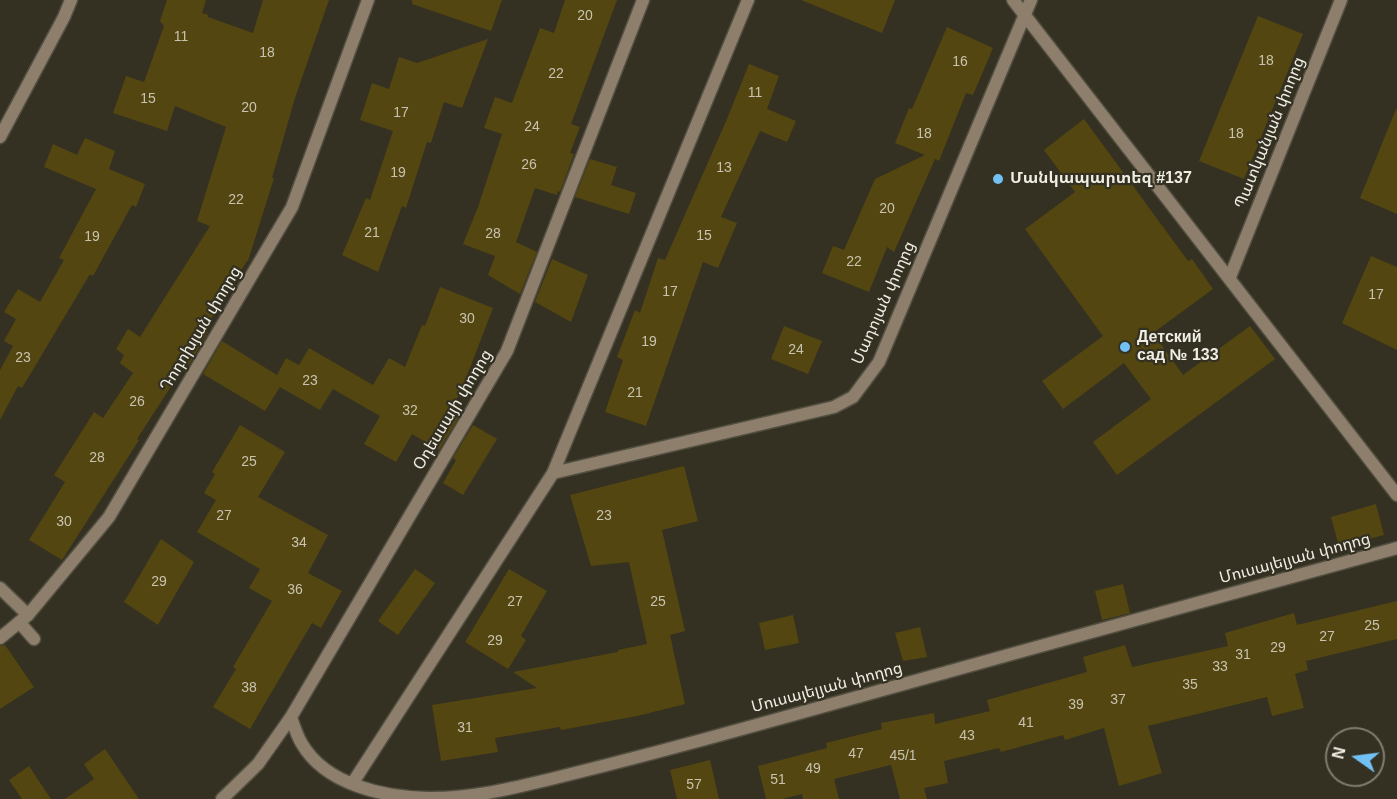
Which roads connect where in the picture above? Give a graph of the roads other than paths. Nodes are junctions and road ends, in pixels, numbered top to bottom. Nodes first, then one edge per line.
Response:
1 (71, 0) edge
2 (368, 0) edge
3 (643, 0) edge
4 (748, 0) edge
5 (1013, 0) edge
6 (1031, 0) edge
7 (1341, 0) edge
8 (1025, 15) junction
9 (0, 137) edge
10 (1230, 278) junction
11 (553, 473) junction
12 (1397, 495) edge
13 (1397, 548) edge
14 (0, 588) edge
15 (23, 618) junction
16 (0, 638) edge
17 (34, 639) dead end
18 (291, 717) junction
19 (352, 784) junction
20 (222, 799) edge

1 - 9 street
2 - 15 street, Դոդոխյան փողոց
3 - 18 street, Օդեսսայի փողոց
4 - 11 street
5 - 8 street
6 - 8 street, Մադոյան փողոց
7 - 10 street, Պատկանյան փողոց
8 - 10 street
8 - 11 street, Մադոյան փողոց
10 - 12 street
11 - 19 street
13 - 19 street, Մուսայելյան փողոց
14 - 15 street
15 - 16 street, Դոդոխյան փողոց
15 - 17 street
18 - 19 street, Մուսայելյան փողոց
18 - 20 street, Օդեսսայի փողոց

